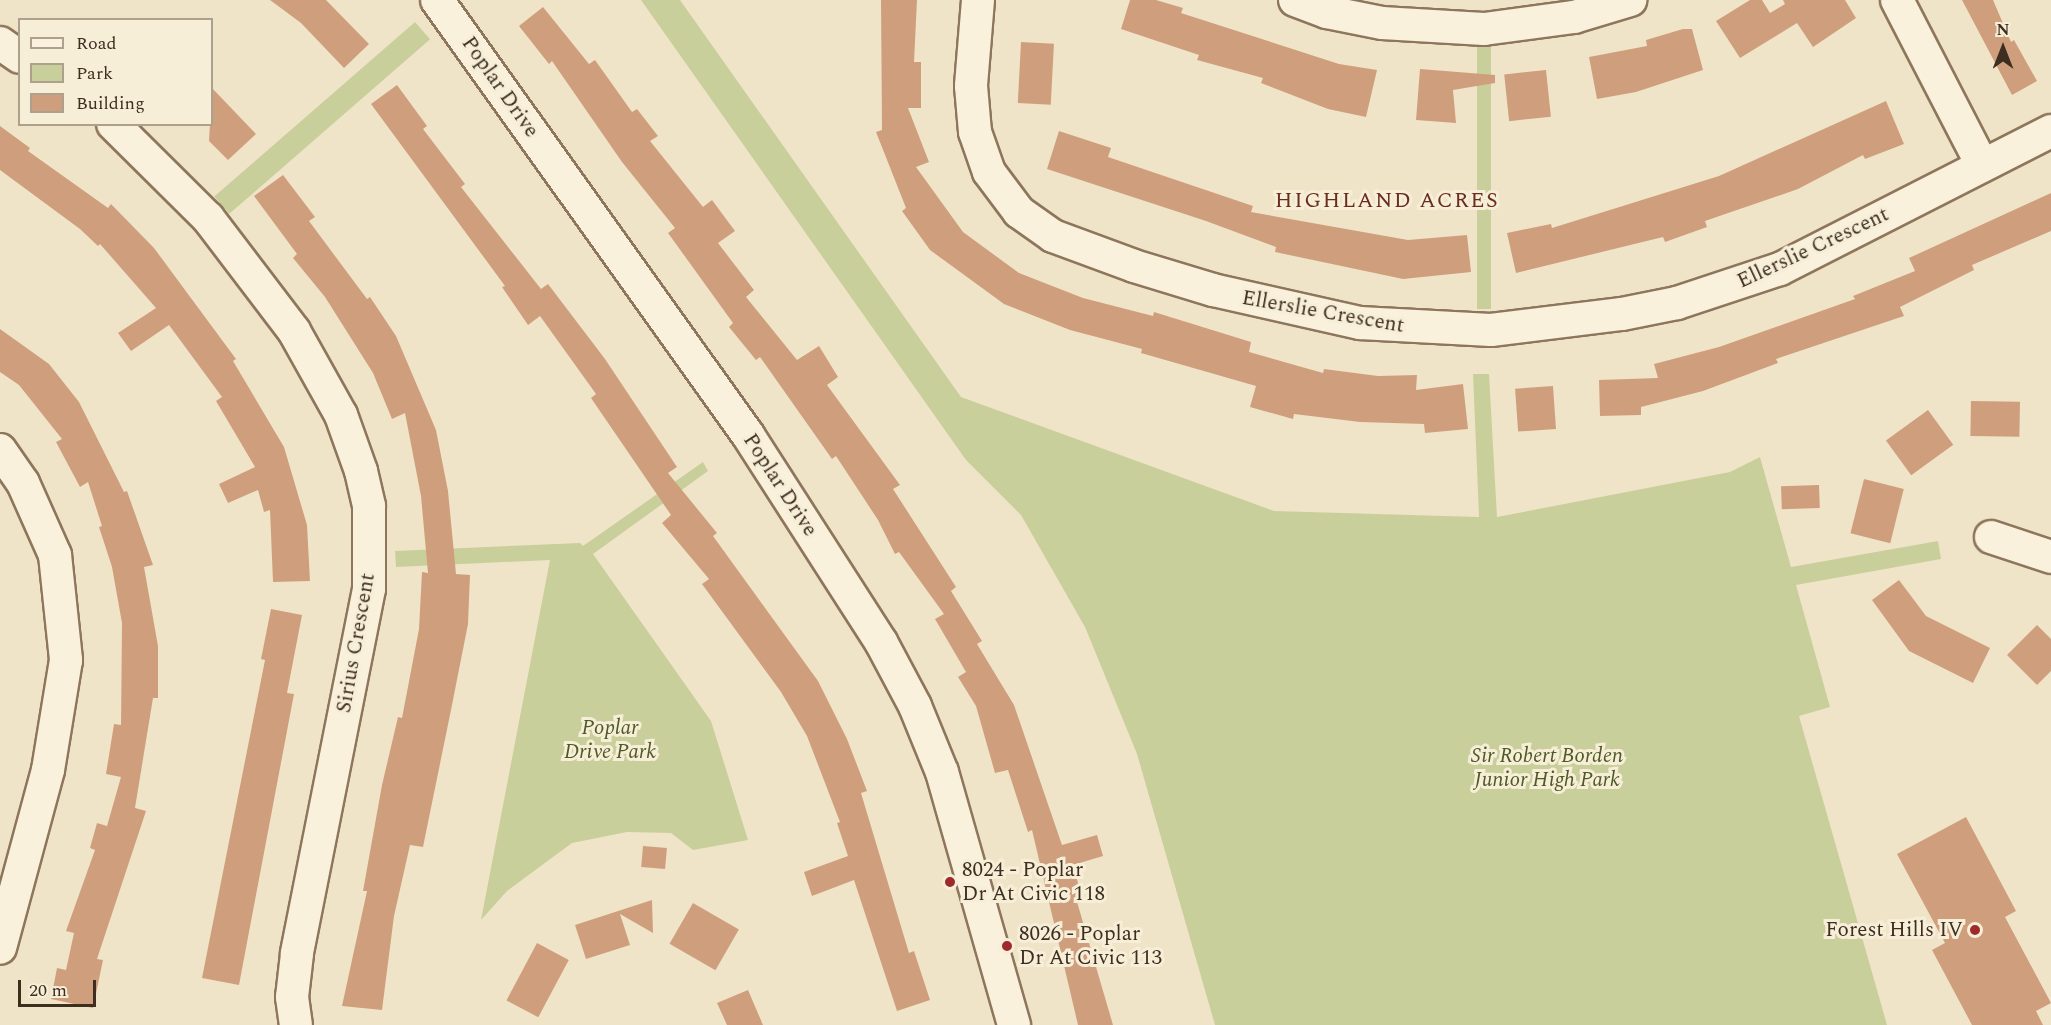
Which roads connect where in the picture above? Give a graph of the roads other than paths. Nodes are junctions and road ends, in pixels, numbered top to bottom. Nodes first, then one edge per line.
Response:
1 (978, 0) edge
2 (1295, 0) edge
3 (1630, 0) edge
4 (1897, 0) edge
5 (447, 3) edge
6 (0, 43) edge
7 (18, 56) edge
8 (115, 126) edge
9 (2051, 131) edge
10 (1982, 165) junction
11 (0, 450) edge
12 (1992, 537) dead end
13 (2051, 556) edge
14 (0, 948) edge
15 (296, 1025) edge
16 (1014, 1025) edge

1 - 10 street, Ellerslie Crescent
2 - 3 street
4 - 10 street
5 - 16 street, Poplar Drive
6 - 7 street
8 - 15 street, Sirius Crescent
9 - 10 street, Ellerslie Crescent
11 - 14 street
12 - 13 street

